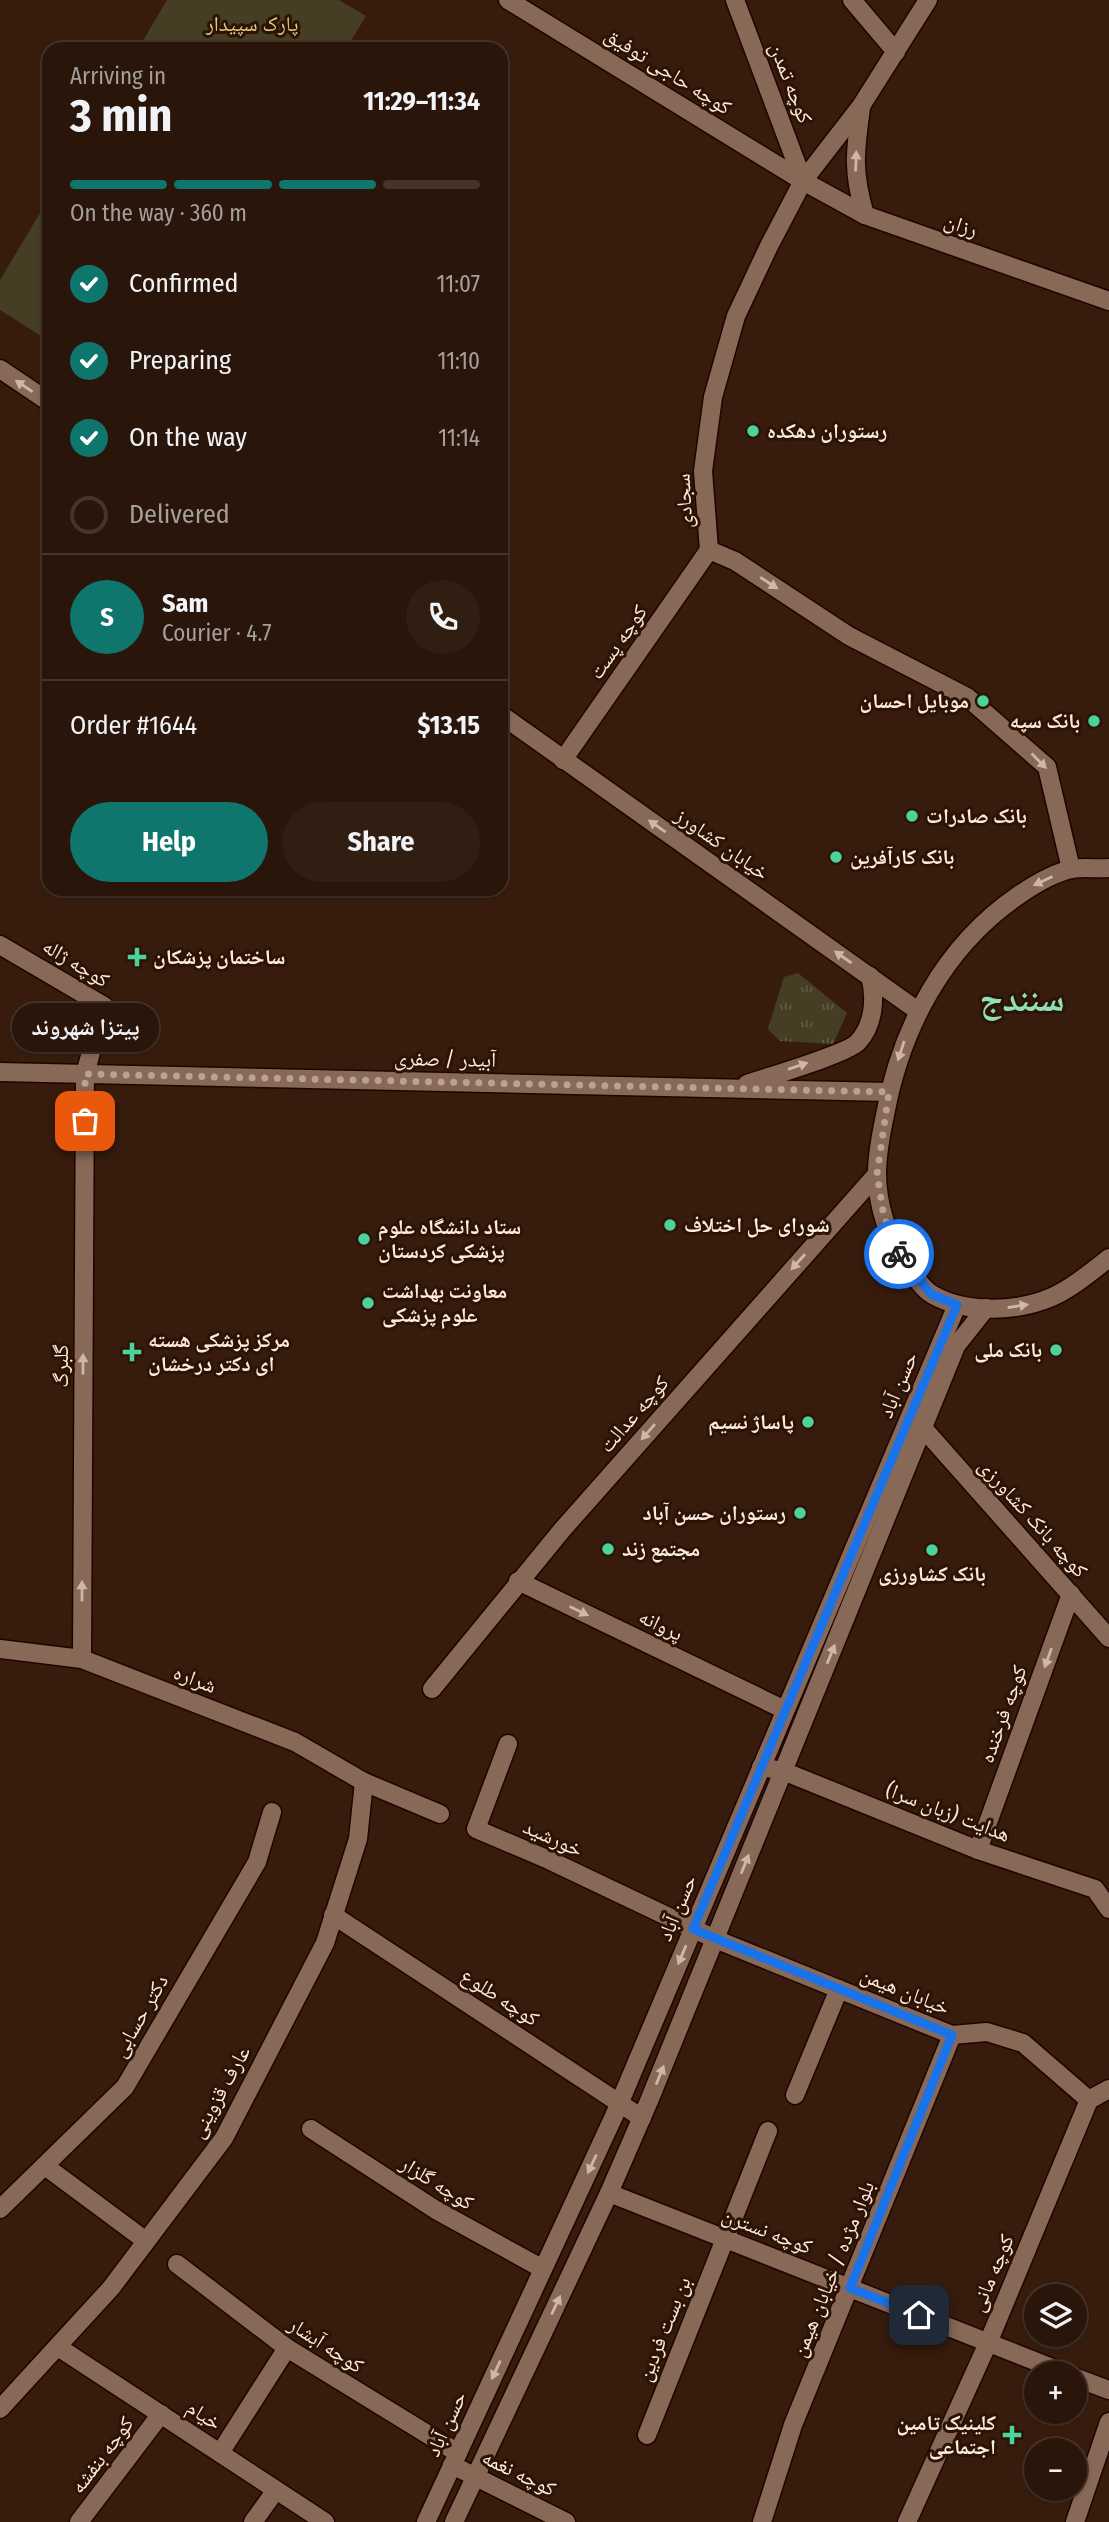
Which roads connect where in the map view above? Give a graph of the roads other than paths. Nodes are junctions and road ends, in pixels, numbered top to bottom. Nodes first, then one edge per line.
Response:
1 (508, 0) edge
2 (735, 0) edge
3 (852, 0) edge
4 (928, 0) edge
5 (896, 52) junction
6 (861, 106) junction
7 (803, 181) junction
8 (865, 215) junction
9 (1109, 300) edge
10 (0, 369) edge
11 (42, 397) edge
12 (709, 550) junction
13 (508, 721) edge
14 (563, 760) junction
15 (1109, 868) edge
16 (1071, 869) junction
17 (0, 944) edge
18 (870, 976) junction
19 (918, 1011) junction
20 (0, 1072) edge
21 (85, 1074) junction
22 (733, 1088) junction
23 (889, 1092) junction
24 (877, 1174) junction
25 (1109, 1258) edge
26 (957, 1305) junction
27 (986, 1308) junction
28 (923, 1428) junction
29 (518, 1581) junction
30 (1071, 1594) junction
31 (1109, 1639) edge
32 (0, 1650) edge
33 (82, 1659) junction
34 (432, 1689) dead end
35 (785, 1710) junction
36 (508, 1744) dead end
37 (761, 1767) junction
38 (783, 1771) junction
39 (364, 1782) junction
40 (272, 1812) dead end
41 (440, 1814) dead end
42 (978, 1850) junction
43 (1102, 1884) edge
44 (1109, 1909) edge
45 (333, 1915) junction
46 (693, 1929) junction
47 (715, 1939) junction
48 (839, 1989) junction
49 (952, 2035) junction
50 (1109, 2089) edge
51 (794, 2095) dead end
52 (1089, 2100) junction
53 (620, 2101) junction
54 (642, 2118) junction
55 (311, 2129) dead end
56 (768, 2131) dead end
57 (45, 2166) junction
58 (609, 2193) junction
59 (0, 2209) edge
60 (724, 2239) junction
61 (146, 2241) junction
62 (177, 2264) dead end
63 (543, 2269) junction
64 (850, 2288) junction
65 (988, 2343) junction
66 (58, 2347) junction
67 (286, 2348) junction
68 (1034, 2361) edge
69 (1087, 2382) edge
70 (1109, 2390) edge
71 (0, 2409) edge
72 (161, 2414) junction
73 (1109, 2422) edge
74 (647, 2435) dead end
75 (220, 2453) junction
76 (455, 2459) junction
77 (475, 2477) junction
78 (276, 2490) junction
79 (79, 2522) edge
80 (253, 2522) edge
81 (325, 2522) edge
82 (426, 2522) edge
83 (454, 2522) edge
84 (566, 2522) edge
85 (762, 2522) edge
86 (907, 2522) edge
87 (1074, 2522) edge

1 - 7 street, کوچه حاجی توفیق
2 - 7 street, کوچه تمدن
3 - 5 street
4 - 5 street, سجادی
5 - 6 street, سجادی
6 - 7 street, سجادی
8 -> 6 street
7 - 8 street, رزان
7 - 12 street, سجادی
8 - 9 street, رزان
11 -> 10 street
12 - 14 street, کوچه پست
12 -> 16 street, سجادی
13 - 14 street, خیابان کشاورز
18 -> 14 street, خیابان کشاورز
15 - 16 street
16 -> 19 street
17 - 21 street, کوچه ژاله
18 - 19 street, خیابان کشاورز
22 -> 18 street
19 -> 23 street
20 - 21 street, آبیدر / صفری
21 - 22 street, آبیدر / صفری
33 -> 21 street, گلبرگ
22 - 23 street, آبیدر / صفری
23 - 24 street
24 - 26 street
24 -> 29 street, کوچه عدالت
27 -> 25 street
26 - 27 street
26 - 35 street, حسن آباد
27 - 28 street, حسن آباد
28 - 30 street, کوچه بانک کشاورزی
38 -> 28 street, حسن آباد
29 - 34 street, کوچه عدالت
29 -> 35 street, پروانه
30 - 31 street, کوچه بانک کشاورزی
30 -> 42 street, کوچه فرخنده
32 - 33 street, شراره
33 - 39 street, شراره
35 - 37 street, حسن آباد
36 - 46 street, خورشید
37 - 38 street, هدایت (زبان سرا)
37 - 46 street, حسن آباد
38 - 42 street, هدایت (زبان سرا)
47 -> 38 street, حسن آباد
39 - 41 street, شراره
39 - 45 street, عارف قزوینی
40 - 57 street, دکتر حسابی
42 - 43 street, هدایت (زبان سرا)
43 - 44 street, هدایت (زبان سرا)
45 - 53 street, کوچه طلوع
45 - 61 street, عارف قزوینی
46 - 47 street, خیابان هیمن
46 -> 53 street, حسن آباد
47 - 48 street, خیابان هیمن
54 -> 47 street, حسن آباد
48 - 49 street, خیابان هیمن
48 - 51 street
49 - 52 street, خیابان هیمن
49 - 64 street, بلوار مژده / خیابان هیمن
50 - 52 street
52 - 65 street, کوچه مانی
53 - 54 street, کوچه طلوع
53 -> 63 street, حسن آباد
54 - 58 street, حسن آباد
55 - 63 street, کوچه گلزار
56 - 60 street, بن بست فردین
57 - 59 street, دکتر حسابی
57 - 61 street
58 - 60 street, کوچه نسترن
77 -> 58 street, حسن آباد
60 - 64 street, کوچه نسترن
60 - 74 street, بن بست فردین
61 - 66 street, عارف قزوینی
62 - 67 street, کوچه آبشار
63 -> 76 street, حسن آباد
64 - 65 street, کوچه نسترن
64 - 85 street, بلوار مژده / خیابان هیمن
65 - 68 street, کوچه نسترن
65 - 86 street, کوچه مانی
66 - 71 street, عارف قزوینی
66 - 72 street, خیام
67 - 75 street
67 - 76 street, کوچه آبشار
69 - 70 street
72 - 75 street, خیام
72 - 79 street, کوچه بنفشه
73 - 87 street
75 - 78 street, خیام
76 - 77 street, کوچه نغمه
76 - 82 street, حسن آباد
77 - 83 street, حسن آباد
77 - 84 street, کوچه نغمه
78 - 80 street
78 - 81 street, خیام

